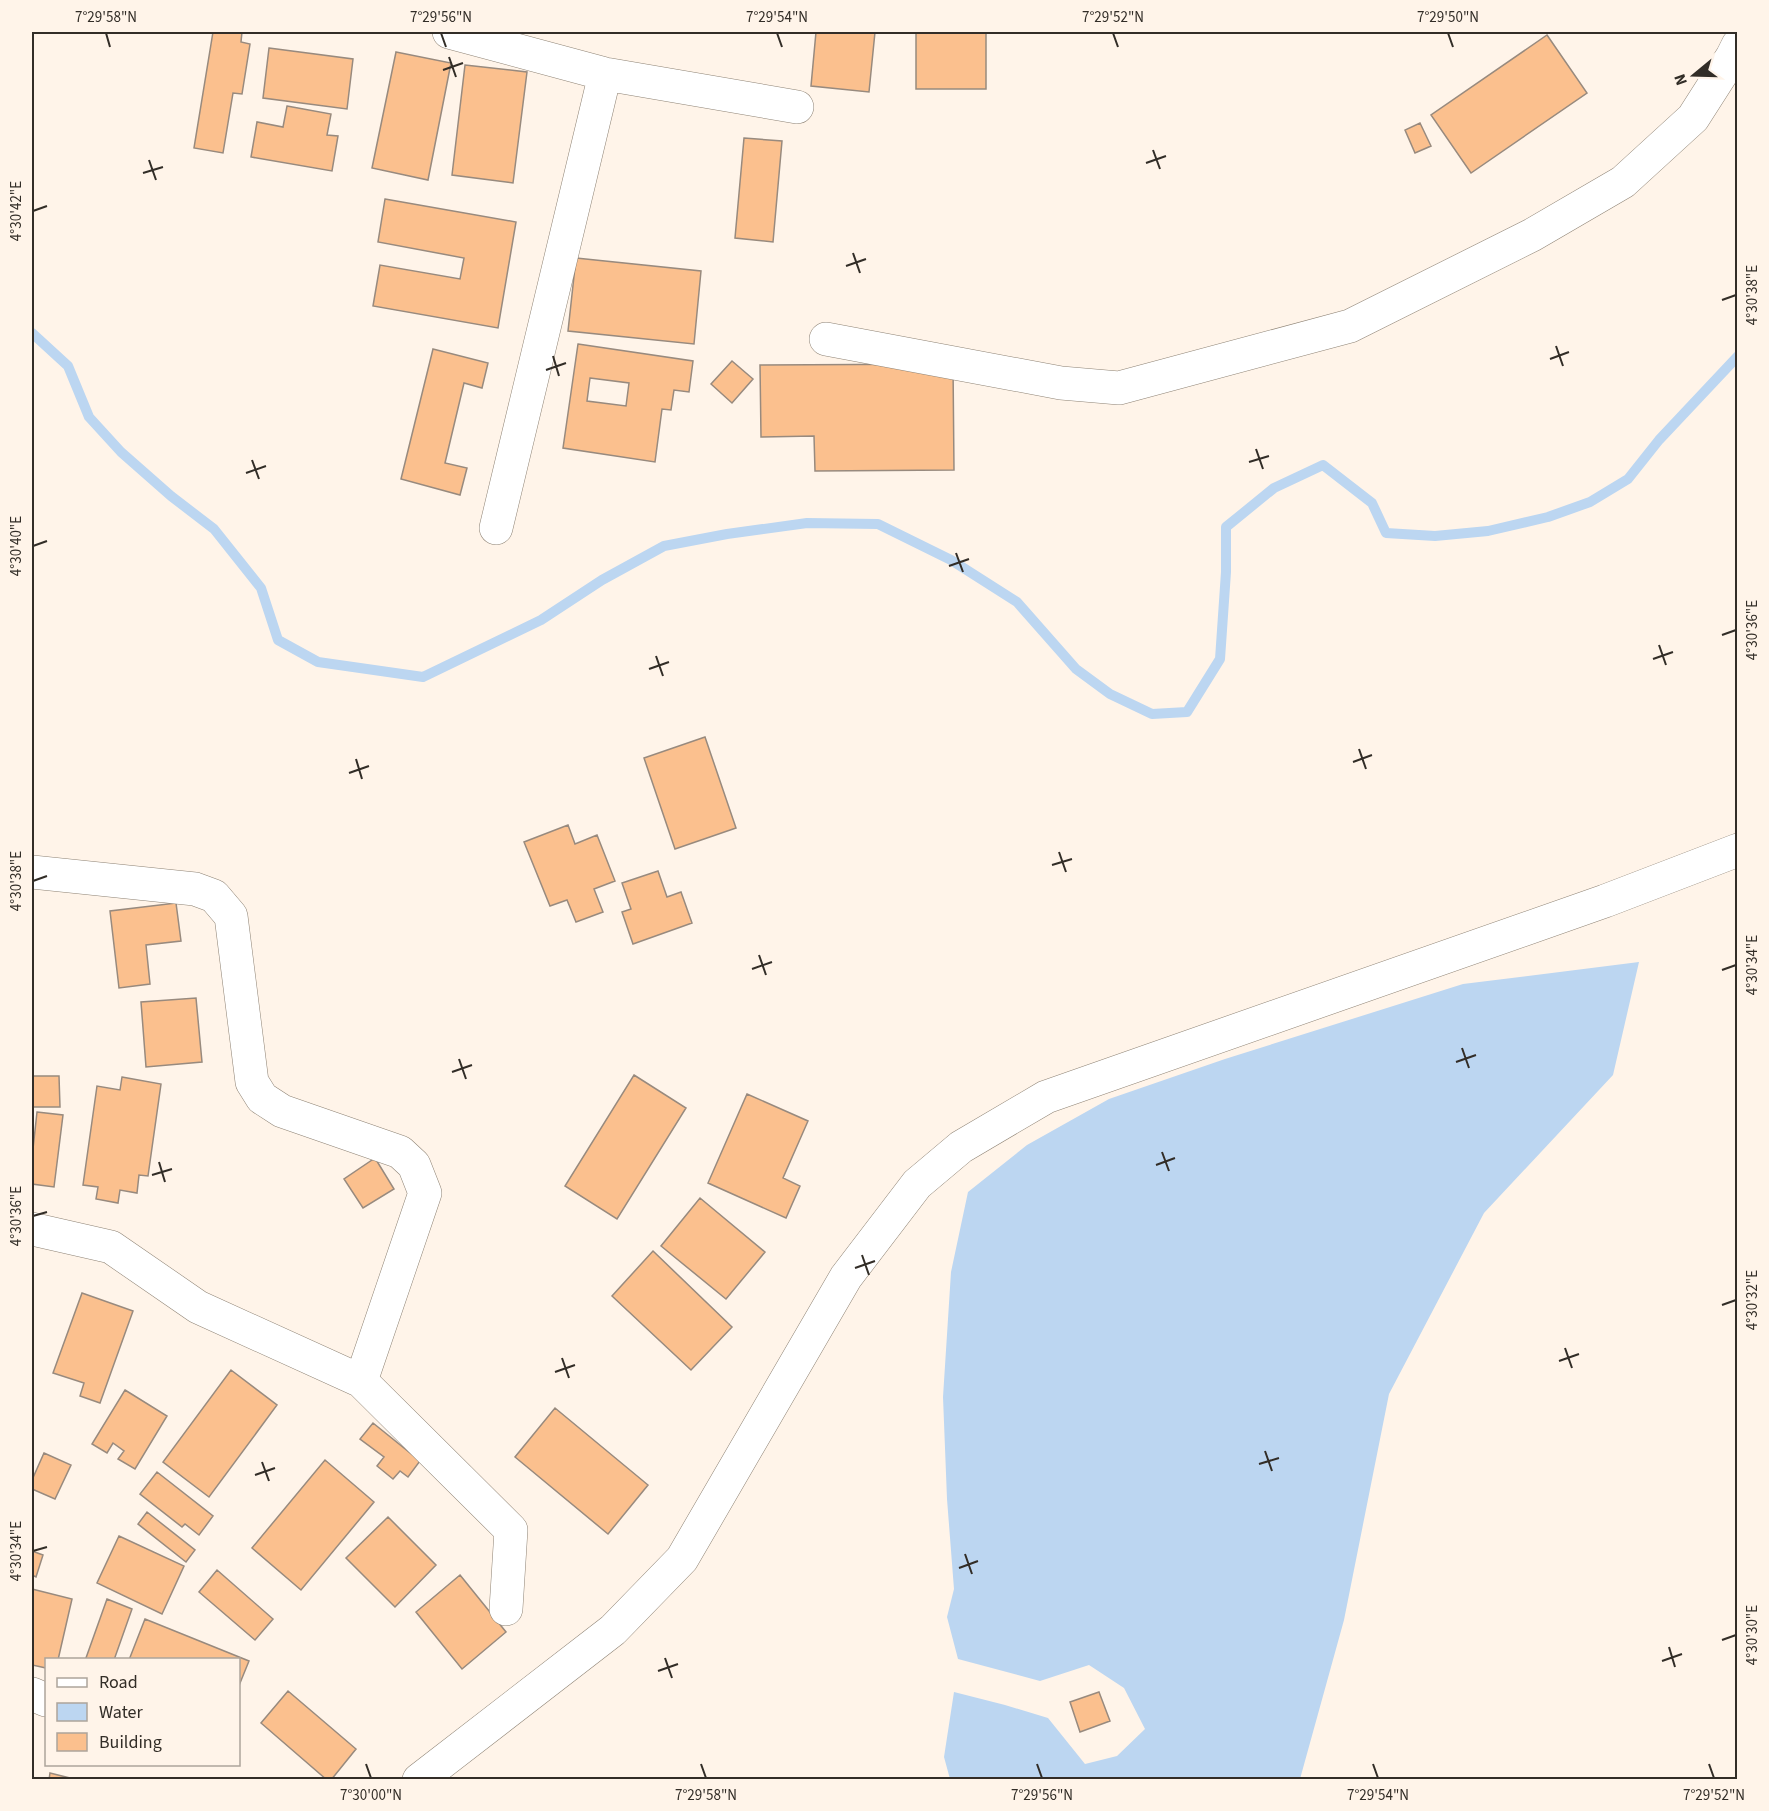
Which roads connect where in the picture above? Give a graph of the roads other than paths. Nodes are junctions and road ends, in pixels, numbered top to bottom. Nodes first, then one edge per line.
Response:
1 (449, 32) edge
2 (1737, 45) edge
3 (605, 74) junction
4 (797, 107) dead end
5 (826, 339) dead end
6 (496, 528) dead end
7 (1737, 850) edge
8 (32, 872) edge
9 (32, 1229) edge
10 (361, 1381) junction
11 (506, 1609) dead end
12 (419, 1779) edge

1 - 3 street
2 - 5 street
3 - 4 street
3 - 6 street
7 - 12 street
8 - 10 street
9 - 10 street
10 - 11 street

